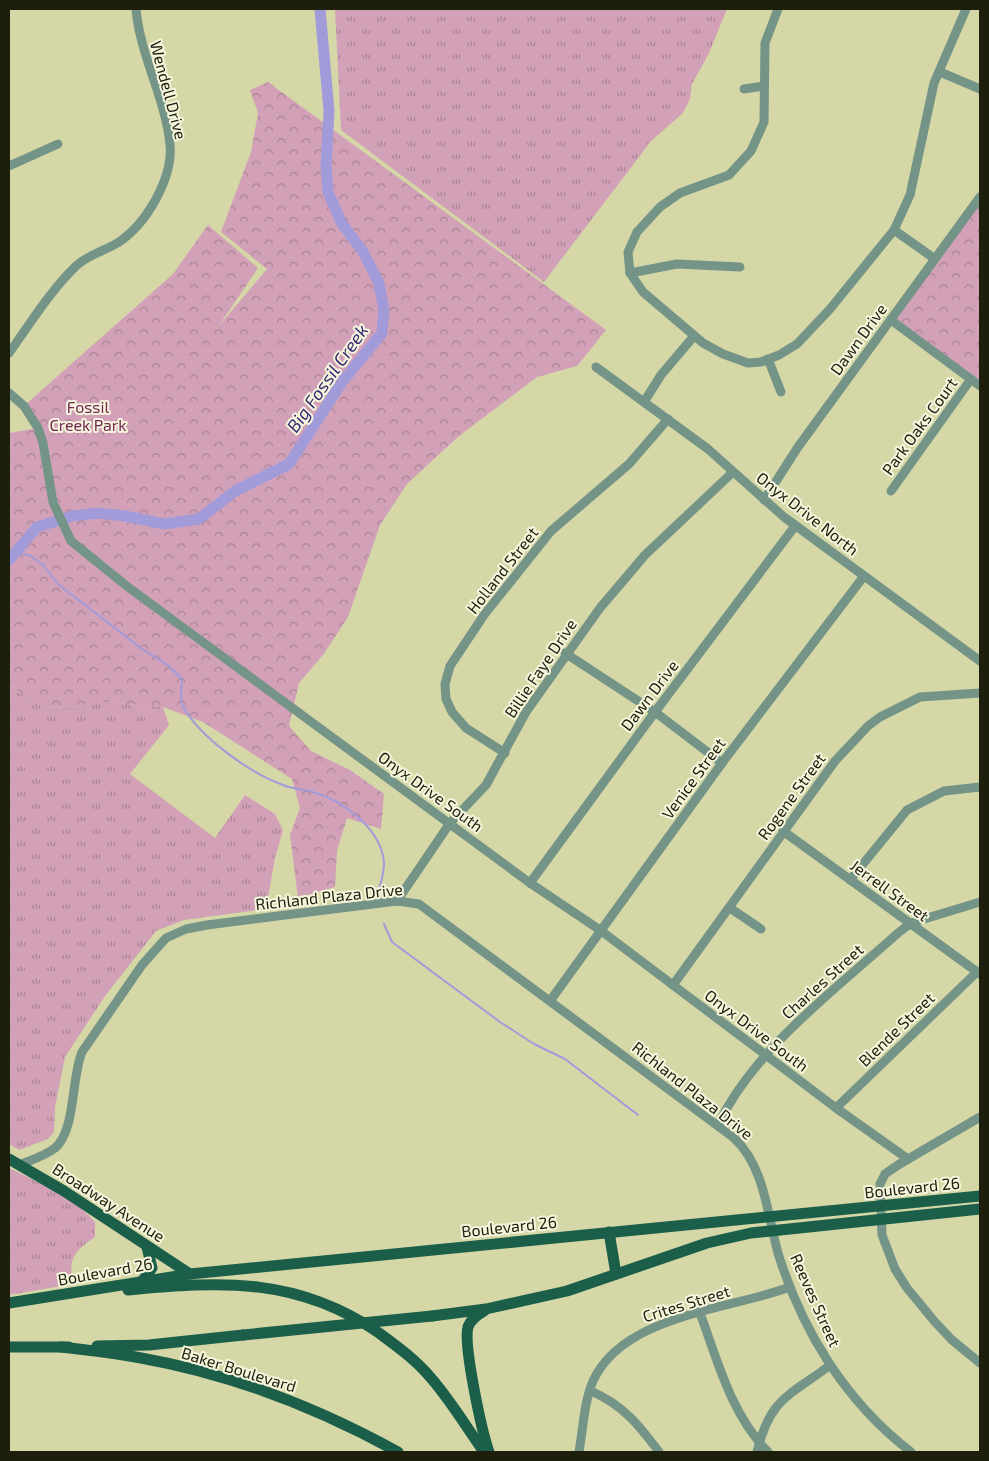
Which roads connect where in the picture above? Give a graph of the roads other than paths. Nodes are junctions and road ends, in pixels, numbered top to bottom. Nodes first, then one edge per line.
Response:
1 (136, 9) edge
2 (778, 9) edge
3 (966, 9) edge
4 (940, 72) junction
5 (764, 86) junction
6 (744, 89) dead end
7 (980, 89) edge
8 (58, 144) dead end
9 (9, 166) edge
10 (980, 197) edge
11 (894, 230) junction
12 (935, 259) junction
13 (740, 267) dead end
14 (630, 273) junction
15 (890, 320) junction
16 (694, 336) junction
17 (9, 353) edge
18 (768, 359) junction
19 (596, 367) dead end
20 (971, 379) junction
21 (980, 386) edge
22 (781, 392) dead end
23 (9, 393) edge
24 (644, 402) junction
25 (668, 419) junction
26 (733, 472) junction
27 (891, 491) dead end
28 (764, 500) junction
29 (795, 526) junction
30 (864, 576) junction
31 (565, 654) junction
32 (980, 661) edge
33 (980, 693) edge
34 (655, 712) junction
35 (505, 753) junction
36 (722, 763) junction
37 (980, 787) edge
38 (450, 823) junction
39 (783, 831) junction
40 (850, 880) junction
41 (530, 883) junction
42 (397, 900) junction
43 (980, 902) edge
44 (730, 908) junction
45 (910, 924) junction
46 (761, 929) dead end
47 (600, 930) junction
48 (979, 973) edge
49 (673, 985) junction
50 (550, 1001) junction
51 (766, 1053) junction
52 (836, 1108) junction
53 (980, 1117) edge
54 (718, 1126) junction
55 (9, 1159) edge
56 (908, 1159) junction
57 (19, 1165) junction
58 (980, 1196) edge
59 (881, 1206) junction
60 (980, 1209) edge
61 (769, 1217) junction
62 (881, 1220) junction
63 (772, 1230) junction
64 (609, 1232) junction
65 (147, 1247) junction
66 (190, 1274) junction
67 (616, 1274) junction
68 (144, 1280) junction
69 (790, 1286) junction
70 (42, 1298) junction
71 (9, 1303) edge
72 (486, 1309) junction
73 (700, 1313) junction
74 (9, 1347) edge
75 (61, 1347) junction
76 (980, 1363) edge
77 (829, 1366) junction
78 (590, 1391) junction
79 (758, 1448) edge
80 (398, 1452) edge
81 (484, 1452) edge
82 (489, 1452) edge
83 (579, 1452) edge
84 (660, 1452) edge
85 (768, 1452) edge
86 (911, 1452) edge

1 - 17 street, Wendell Drive
2 - 5 street
3 - 4 street
4 - 7 street
4 - 11 street
5 - 6 street
5 - 14 street
8 - 9 street
10 - 12 street, Dawn Drive
11 - 12 street
11 - 18 street
12 - 15 street, Dawn Drive
13 - 14 street
14 - 16 street
15 - 20 street
15 - 28 street, Dawn Drive
16 - 18 street
16 - 24 street
18 - 22 street
19 - 24 street, Onyx Drive North
20 - 21 street
20 - 27 street, Park Oaks Court
23 - 38 street, Onyx Drive South
24 - 25 street, Onyx Drive North
25 - 26 street, Onyx Drive North
25 - 35 street, Holland Street
26 - 28 street, Onyx Drive North
26 - 31 street, Billie Faye Drive
28 - 29 street, Onyx Drive North
29 - 30 street, Onyx Drive North
29 - 34 street, Dawn Drive
30 - 32 street, Onyx Drive North
30 - 36 street, Venice Street
31 - 34 street
31 - 35 street, Billie Faye Drive
33 - 39 street, Rogene Street
34 - 36 street
34 - 41 street, Dawn Drive
35 - 38 street, Billie Faye Drive
36 - 47 street, Venice Street
37 - 40 street
38 - 41 street, Onyx Drive South
38 - 42 street, Billie Faye Drive
39 - 40 street, Jerrell Street
39 - 44 street, Rogene Street
40 - 45 street, Jerrell Street
41 - 47 street, Onyx Drive South
42 - 50 street, Richland Plaza Drive
42 - 57 street, Richland Plaza Drive
43 - 45 street, Charles Street
44 - 46 street
44 - 49 street, Rogene Street
45 - 48 street, Jerrell Street
45 - 51 street, Charles Street
47 - 49 street, Onyx Drive South
47 - 50 street, Venice Street
48 - 52 street, Blende Street
49 - 51 street, Onyx Drive South
50 - 54 street, Richland Plaza Drive
51 - 52 street, Onyx Drive South
51 - 54 street, Charles Street
52 - 56 street, Onyx Drive South
53 - 56 street
54 - 61 street, Richland Plaza Drive
55 - 57 main road, Broadway Avenue
56 - 59 street
57 - 65 main road, Broadway Avenue
58 - 59 main road, Boulevard 26
59 - 61 main road, Boulevard 26
59 - 62 street
60 - 62 main road, Boulevard 26
61 - 63 street, Reeves Street
61 - 64 main road, Boulevard 26
62 - 63 main road, Boulevard 26
62 - 76 street
63 - 67 main road, Boulevard 26
63 - 69 street, Reeves Street
64 - 66 main road, Boulevard 26
64 - 67 main road
65 - 66 main road, Broadway Avenue
65 - 68 main road
66 - 68 main road, Boulevard 26
67 - 72 main road, Boulevard 26
68 - 70 main road, Boulevard 26
69 - 73 street, Crites Street
69 - 77 street, Reeves Street
70 - 71 main road
70 - 81 main road
72 - 75 main road, Boulevard 26, bridge
72 - 82 main road
73 - 78 street, Crites Street
73 - 79 street
74 - 75 main road
75 - 80 main road, Baker Boulevard
77 - 79 street
77 - 86 street, Reeves Street
78 - 83 street, Crites Street
78 - 84 street
79 - 85 street

